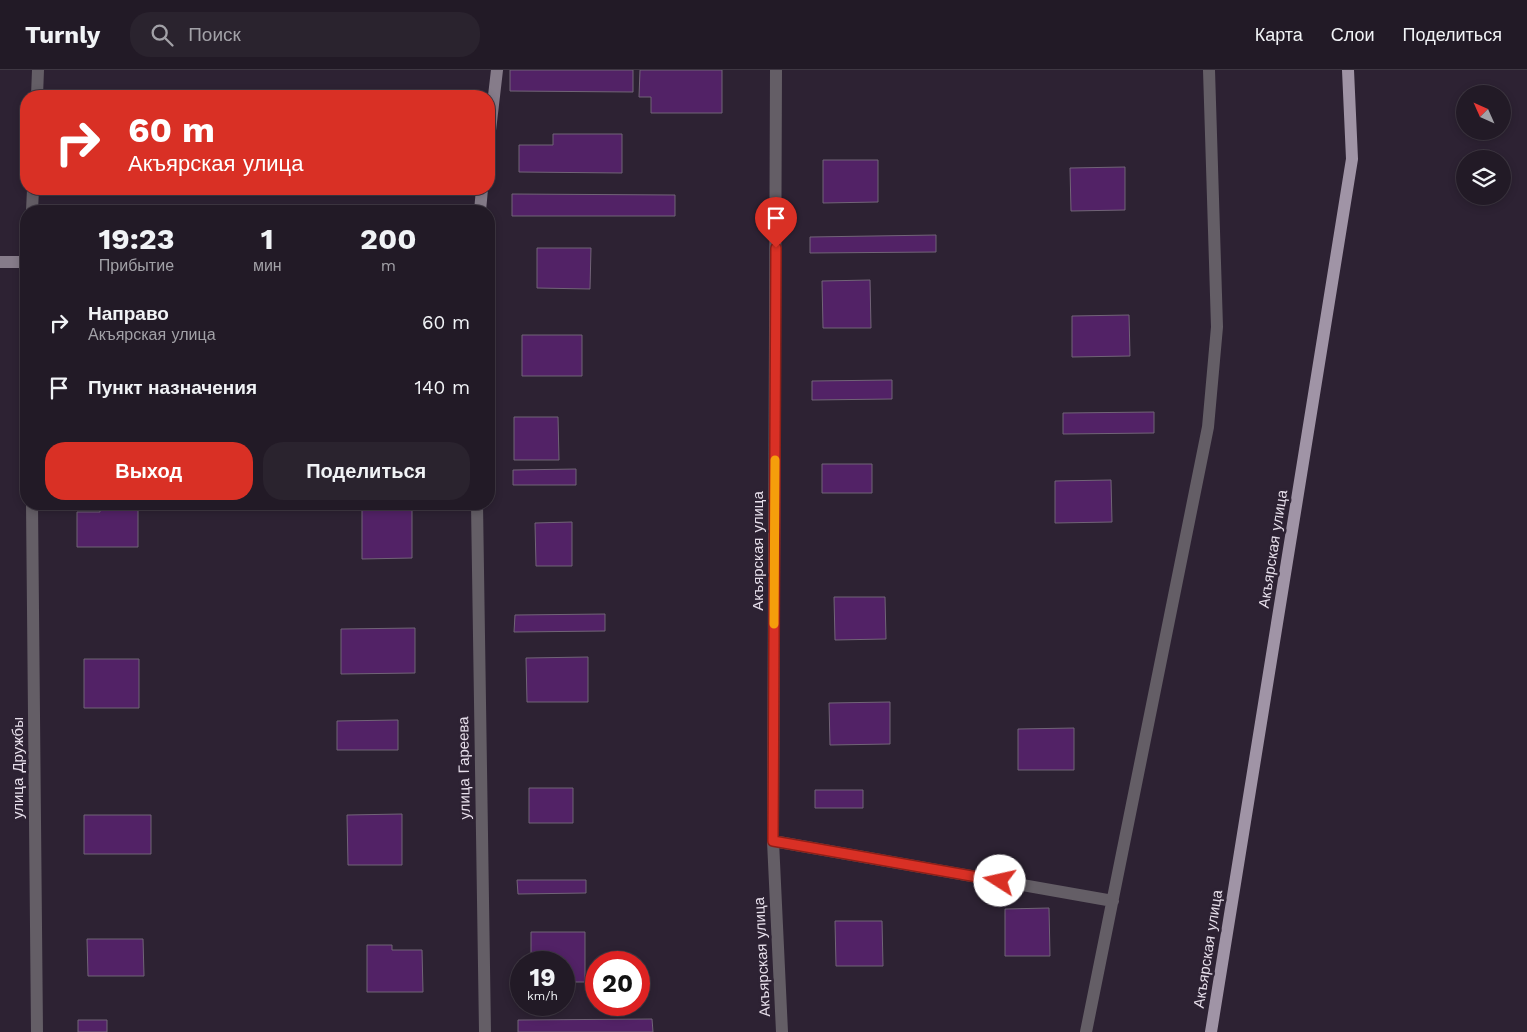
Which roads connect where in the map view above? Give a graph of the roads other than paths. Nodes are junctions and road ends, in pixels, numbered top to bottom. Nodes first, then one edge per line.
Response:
1 (38, 70) edge
2 (497, 70) edge
3 (776, 70) edge
4 (1209, 70) edge
5 (1348, 70) edge
6 (37, 90) edge
7 (495, 90) edge
8 (0, 262) edge
9 (20, 262) edge
10 (32, 510) edge
11 (477, 510) edge
12 (773, 841) junction
13 (1113, 901) junction
14 (36, 1032) edge
15 (485, 1032) edge
16 (782, 1032) edge
17 (1086, 1032) edge
18 (1211, 1032) edge

1 - 6 street
2 - 7 street
3 - 12 street, Акъярская улица
4 - 13 street
5 - 18 main road, Акъярская улица
8 - 9 street
10 - 14 street, улица Дружбы
11 - 15 street, улица Гареева
12 - 13 street
12 - 16 street, Акъярская улица
13 - 17 street

